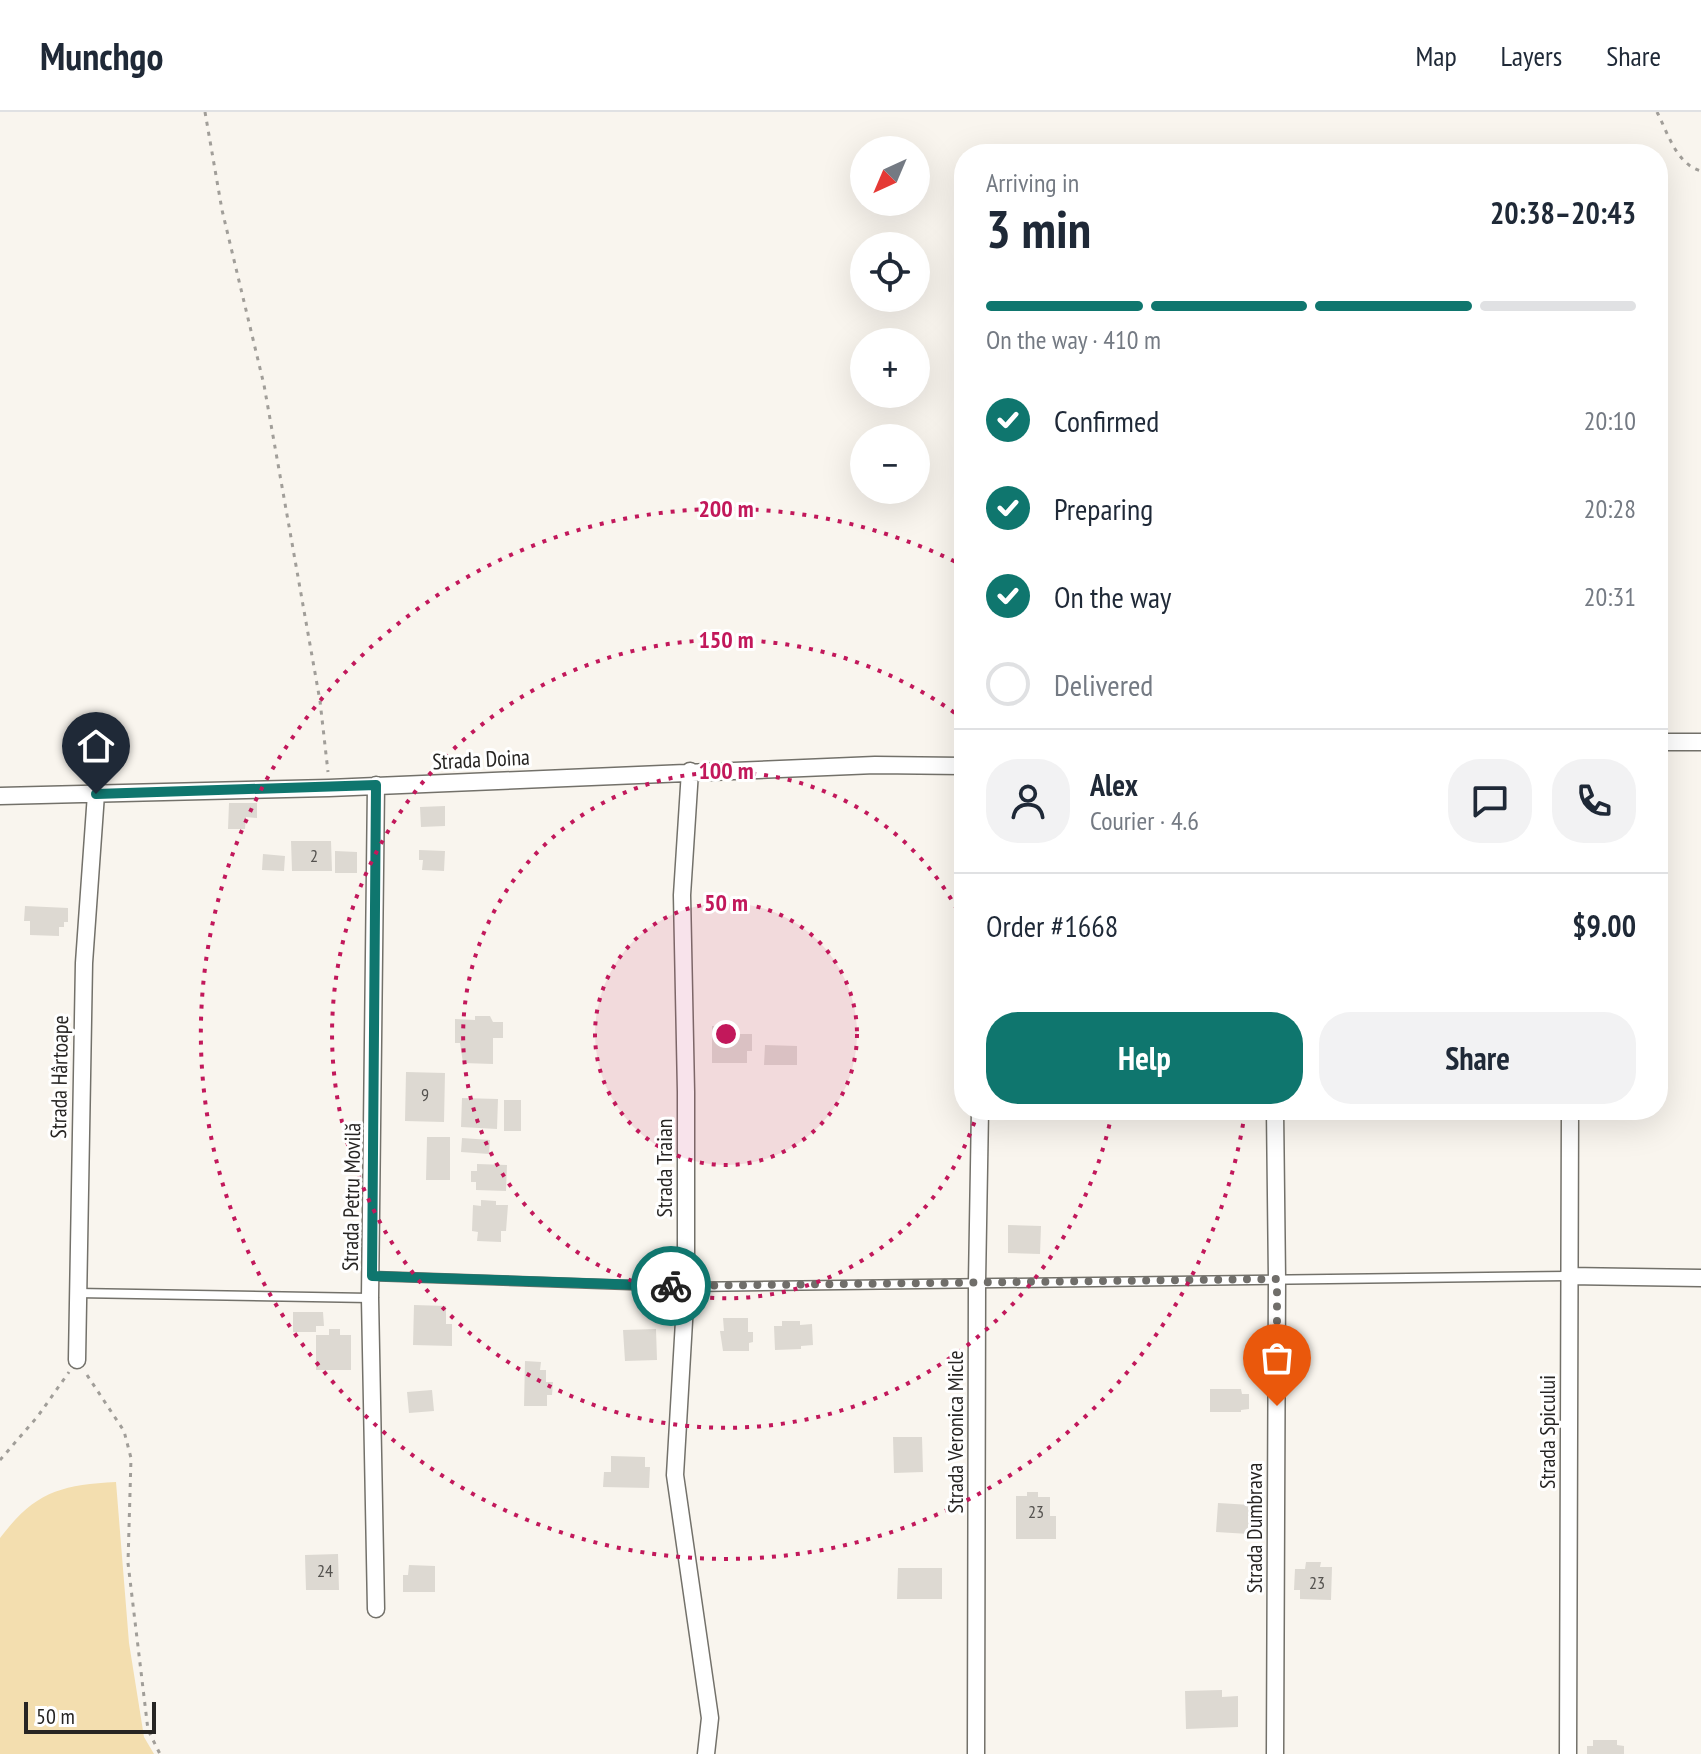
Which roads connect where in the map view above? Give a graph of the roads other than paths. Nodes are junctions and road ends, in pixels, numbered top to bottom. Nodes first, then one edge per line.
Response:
1 (1668, 742) edge
2 (1701, 742) edge
3 (954, 766) edge
4 (690, 771) junction
5 (376, 785) junction
6 (96, 794) junction
7 (0, 796) edge
8 (980, 1120) edge
9 (1275, 1120) edge
10 (1570, 1120) edge
11 (372, 1276) junction
12 (1568, 1276) junction
13 (1701, 1278) edge
14 (1277, 1279) junction
15 (977, 1282) junction
16 (686, 1287) junction
17 (76, 1293) junction
18 (370, 1298) junction
19 (77, 1360) road end
20 (376, 1609) dead end
21 (706, 1754) edge
22 (976, 1754) edge
23 (1275, 1754) edge
24 (1568, 1754) edge

1 - 2 street
3 - 4 street, Strada Doina
4 - 5 street, Strada Doina
4 - 16 street, Strada Traian
5 - 6 street, Strada Doina
5 - 11 street, Strada Petru Movilă
6 - 7 street, Strada Doina
6 - 17 street, Strada Hârtoape
8 - 15 street, Strada Veronica Micle
9 - 14 street, Strada Dumbrava
10 - 12 street, Strada Spicului
11 - 16 lane
11 - 18 street, Strada Petru Movilă
12 - 13 street
12 - 14 lane
12 - 24 street, Strada Spicului
14 - 15 lane
14 - 23 street, Strada Dumbrava
15 - 16 lane
15 - 22 street, Strada Veronica Micle
16 - 21 street, Strada Traian
17 - 18 lane
17 - 19 street, Strada Hârtoape
18 - 20 street, Strada Petru Movilă

